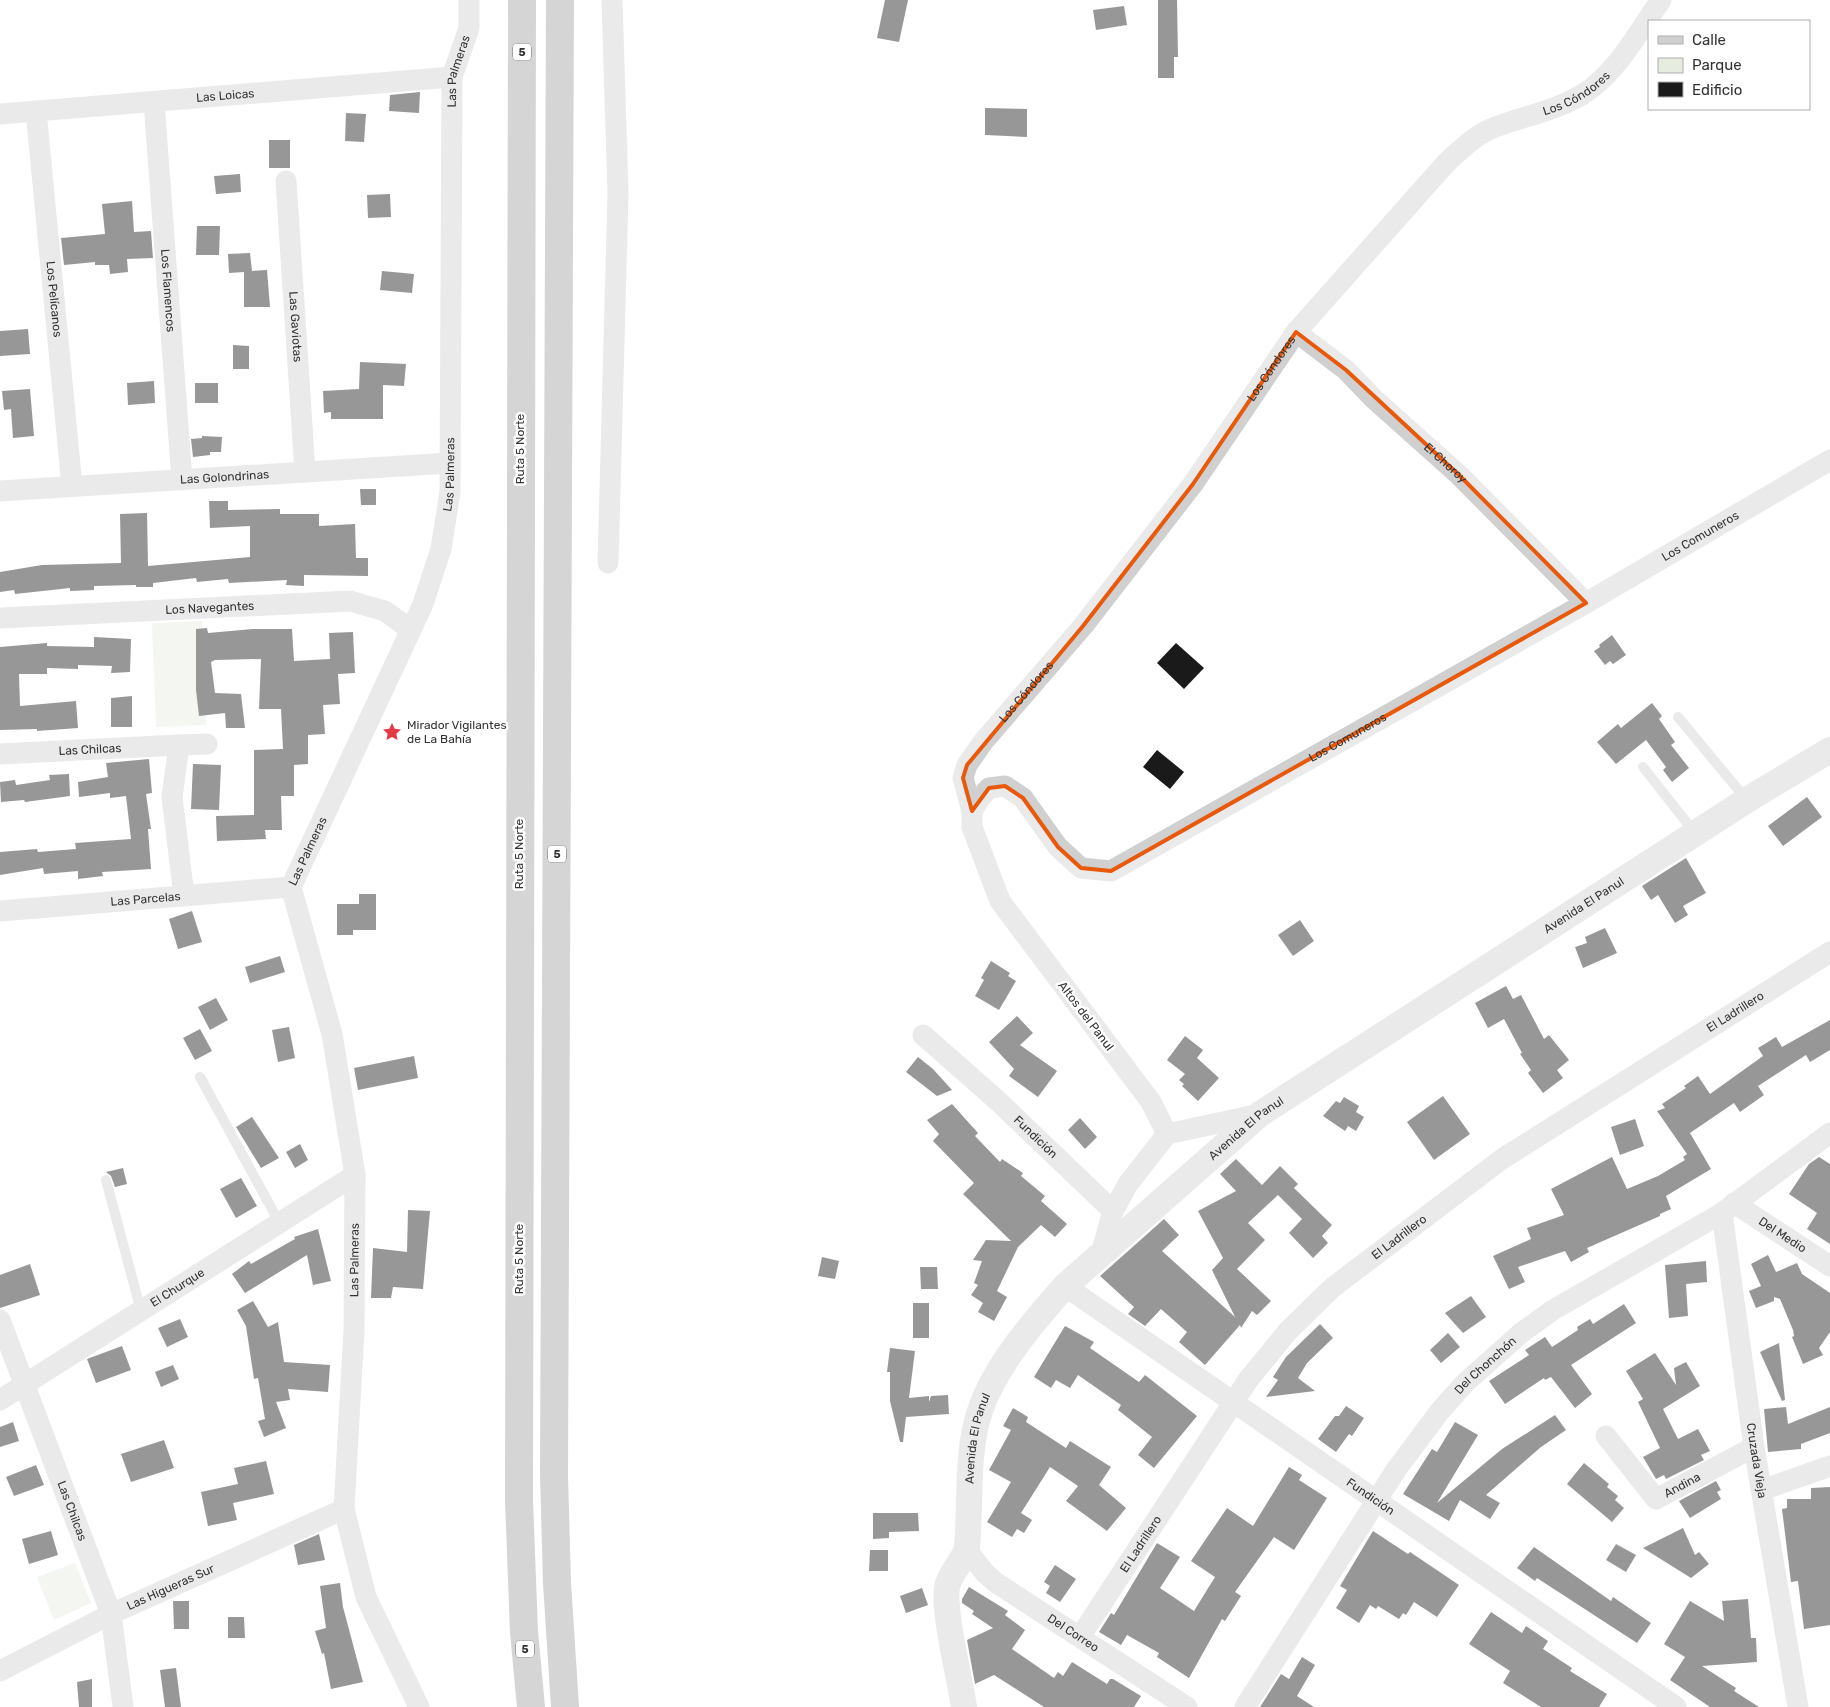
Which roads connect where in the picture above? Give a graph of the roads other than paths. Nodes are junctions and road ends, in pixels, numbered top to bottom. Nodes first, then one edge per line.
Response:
1 (469, 0) edge
2 (522, 0) edge
3 (560, 0) edge
4 (612, 0) edge
5 (1661, 0) edge
6 (452, 77) junction
7 (154, 102) junction
8 (36, 111) junction
9 (0, 114) edge
10 (286, 181) dead end
11 (1296, 332) junction
12 (1830, 460) edge
13 (450, 463) junction
14 (305, 472) junction
15 (182, 480) junction
16 (72, 486) junction
17 (0, 491) edge
18 (608, 563) dead end
19 (1586, 603) junction
20 (0, 618) edge
21 (411, 630) junction
22 (1678, 717) dead end
23 (207, 744) dead end
24 (179, 745) junction
25 (1830, 750) edge
26 (0, 754) edge
27 (1643, 767) dead end
28 (1747, 800) junction
29 (972, 812) junction
30 (1695, 834) junction
31 (291, 887) junction
32 (184, 896) junction
33 (0, 911) edge
34 (1830, 952) edge
35 (923, 1035) dead end
36 (200, 1076) dead end
37 (1260, 1114) junction
38 (1830, 1133) edge
39 (1167, 1134) junction
40 (355, 1175) junction
41 (106, 1180) dead end
42 (1728, 1208) junction
43 (1113, 1211) junction
44 (279, 1222) junction
45 (1101, 1254) junction
46 (1830, 1266) edge
47 (1065, 1286) junction
48 (141, 1311) junction
49 (0, 1320) edge
50 (25, 1384) junction
51 (0, 1400) edge
52 (1234, 1402) junction
53 (1606, 1436) dead end
54 (1754, 1447) junction
55 (1830, 1466) edge
56 (1762, 1490) junction
57 (1378, 1502) junction
58 (344, 1509) junction
59 (967, 1550) junction
60 (111, 1614) junction
61 (1080, 1637) junction
62 (0, 1671) edge
63 (123, 1707) edge
64 (420, 1707) edge
65 (530, 1707) edge
66 (566, 1707) edge
67 (964, 1707) edge
68 (1187, 1707) edge
69 (1246, 1707) edge
70 (1676, 1707) edge
71 (1798, 1707) edge

1 - 6 street, Las Palmeras
2 - 65 highway, Ruta 5 Norte / 5
3 - 66 highway, 5
4 - 18 street
5 - 11 street, Los Cóndores
6 - 7 street, Las Loicas
6 - 13 street, Las Palmeras
7 - 8 street, Las Loicas
7 - 15 street, Los Flamencos
8 - 9 street, Las Loicas
8 - 16 street, Los Pelícanos
10 - 14 street, Las Gaviotas
11 - 19 street, El Choroy
11 - 29 street, Los Cóndores
12 - 19 street, Los Comuneros
13 - 14 street, Las Golondrinas
13 - 21 street, Las Palmeras
14 - 15 street, Las Golondrinas
15 - 16 street, Las Golondrinas
16 - 17 street, Las Golondrinas
19 - 29 street, Los Comuneros
20 - 21 street, Los Navegantes
21 - 31 street, Las Palmeras
22 - 28 lane
23 - 24 street, Las Chilcas
24 - 26 street, Las Chilcas
24 - 32 street
25 - 28 street, Avenida El Panul
27 - 30 lane
28 - 30 street, Avenida El Panul
29 - 39 street, Altos del Panul
30 - 37 street, Avenida El Panul
31 - 32 street, Las Parcelas
31 - 40 street, Las Palmeras
32 - 33 street, Las Parcelas
34 - 52 street, El Ladrillero
35 - 43 street, Fundición
36 - 44 lane
37 - 39 street
37 - 45 street, Avenida El Panul
38 - 42 street, Del Chonchón
39 - 43 street
40 - 44 street, El Churque
40 - 58 street, Las Palmeras
41 - 48 lane
42 - 46 street, Del Medio
42 - 54 street, Cruzada Vieja
42 - 57 street, Del Chonchón
43 - 45 street
44 - 48 street, El Churque
45 - 47 street, Avenida El Panul
47 - 52 street, Fundición
47 - 59 street, Avenida El Panul
48 - 50 street, El Churque
49 - 50 street, Las Chilcas
50 - 51 street, El Churque
50 - 60 street, Las Chilcas
52 - 57 street, Fundición
52 - 61 street, El Ladrillero
53 - 54 street, Andina
54 - 56 street, Cruzada Vieja
55 - 56 street
56 - 71 street, Cruzada Vieja
57 - 69 street, Del Chonchón
57 - 70 street, Fundición
58 - 60 street, Las Higueras Sur
58 - 64 street, Las Palmeras
59 - 61 street, Del Correo
59 - 67 street, Avenida El Panul
60 - 62 street, Las Higueras Sur
60 - 63 street, Las Chilcas
61 - 68 street, Del Correo

